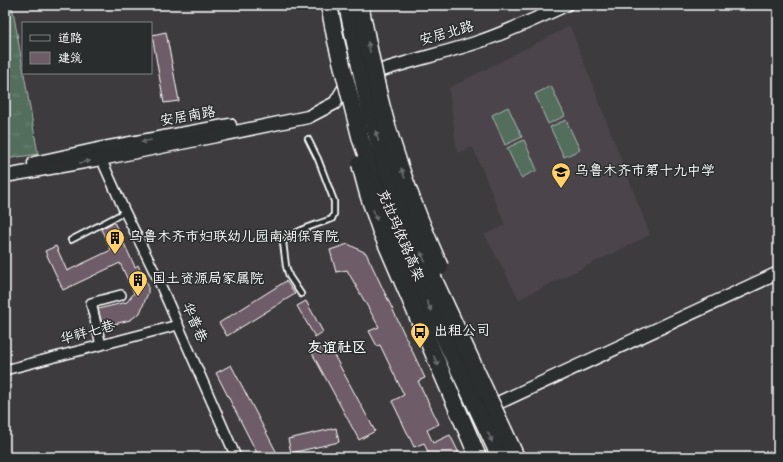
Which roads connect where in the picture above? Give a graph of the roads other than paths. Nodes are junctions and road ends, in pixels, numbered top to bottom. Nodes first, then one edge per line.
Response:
1 (329, 5) edge
2 (347, 5) edge
3 (360, 5) edge
4 (551, 5) edge
5 (566, 5) edge
6 (336, 41) junction
7 (359, 73) junction
8 (308, 139) dead end
9 (99, 154) junction
10 (5, 168) edge
11 (5, 176) edge
12 (124, 212) junction
13 (71, 240) dead end
14 (778, 273) edge
15 (301, 294) dead end
16 (120, 295) dead end
17 (178, 325) junction
18 (101, 345) junction
19 (5, 370) edge
20 (501, 402) junction
21 (476, 413) dead end
22 (236, 457) edge
23 (478, 457) edge
24 (500, 457) edge
25 (516, 457) edge

1 - 6 highway, 克拉玛依路高架, bridge
25 -> 2 highway, 克拉玛依路高架, bridge
20 -> 3 highway, bridge
4 - 7 street, 安居北路
5 - 7 street, 安居北路
6 -> 23 highway, bridge
6 -> 24 highway, 克拉玛依路高架, bridge
7 - 9 street, 安居南路
8 - 15 lane
9 - 10 street, 安居南路
11 -> 9 street, 安居南路
9 - 12 street, 华普巷
12 - 13 lane
12 - 17 street, 华普巷
14 - 20 street
16 - 18 street
17 - 18 street, 华祥七巷
17 - 22 street, 华普巷
18 - 19 street, 华祥七巷
20 - 21 street

